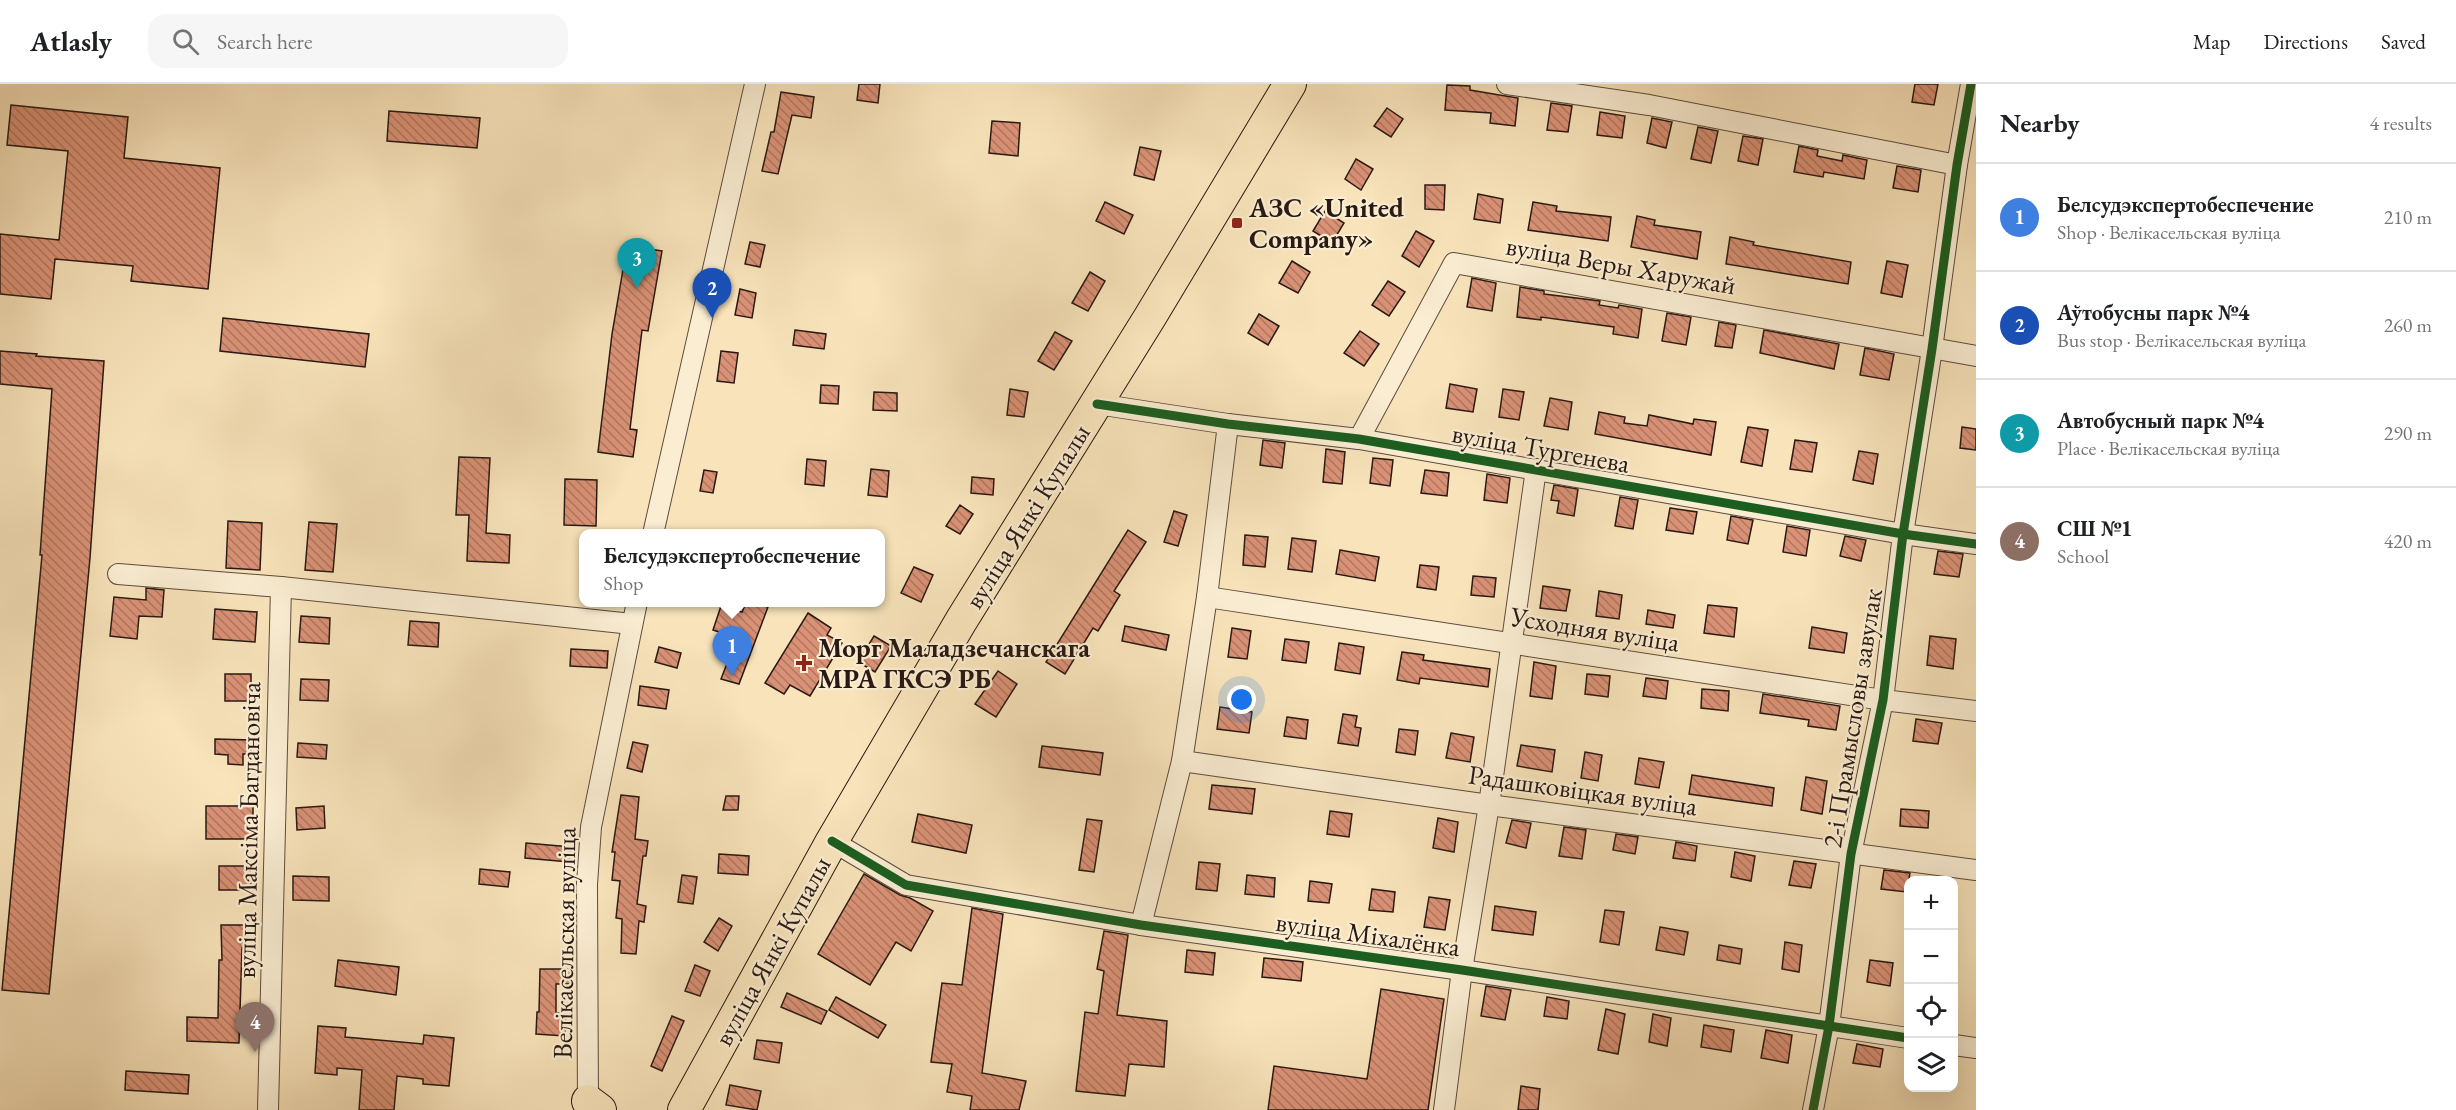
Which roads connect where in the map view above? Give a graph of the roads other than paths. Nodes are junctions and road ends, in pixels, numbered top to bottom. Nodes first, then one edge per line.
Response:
1 (755, 84) edge
2 (1290, 84) edge
3 (1507, 84) edge
4 (1971, 84) edge
5 (1956, 165) junction
6 (1932, 349) junction
7 (1976, 356) edge
8 (1097, 404) junction
9 (1228, 424) junction
10 (1359, 439) junction
11 (1536, 469) junction
12 (654, 529) edge
13 (1903, 534) junction
14 (1976, 544) edge
15 (118, 574) dead end
16 (281, 587) junction
17 (1207, 597) junction
18 (636, 607) edge
19 (632, 624) junction
20 (1511, 644) junction
21 (1883, 700) junction
22 (1976, 711) edge
23 (1182, 761) junction
24 (1489, 805) junction
25 (832, 841) junction
26 (1851, 854) junction
27 (1976, 870) edge
28 (1141, 926) junction
29 (1462, 970) junction
30 (1829, 1026) junction
31 (1904, 1037) edge
32 (1958, 1046) edge
33 (1976, 1048) edge
34 (592, 1107) edge
35 (268, 1110) edge
36 (684, 1110) edge
37 (1444, 1110) edge
38 (1813, 1110) edge

1 - 12 street
2 - 8 main road, вуліца Янкі Купалы
3 - 5 street
4 - 5 street, 2-і Прамысловы завулак
5 - 6 street, 2-і Прамысловы завулак
6 - 7 street, вуліца Веры Харужай
6 - 10 street, вуліца Веры Харужай
6 - 13 street, 2-і Прамысловы завулак
8 - 9 street, вуліца Тургенева
8 - 25 main road, вуліца Янкі Купалы
9 - 10 street, вуліца Тургенева
9 - 17 street
10 - 11 street, вуліца Тургенева
11 - 13 street, вуліца Тургенева
11 - 20 street
13 - 14 street, вуліца Тургенева
13 - 21 street, 2-і Прамысловы завулак
15 - 16 street
16 - 19 street
16 - 35 street, вуліца Максіма Багдановіча
17 - 20 street, Усходняя вуліца
17 - 23 street
18 - 19 street, Велікасельская вуліца
19 - 34 street, Велікасельская вуліца
20 - 21 street, Усходняя вуліца
20 - 24 street
21 - 22 street, Усходняя вуліца
21 - 26 street, 2-і Прамысловы завулак
23 - 24 street, Радашковіцкая вуліца
23 - 28 street
24 - 26 street, Радашковіцкая вуліца
24 - 29 street
25 - 28 street, вуліца Міхалёнка
25 - 36 main road, вуліца Янкі Купалы
26 - 27 street, Радашковіцкая вуліца
26 - 30 street, 2-і Прамысловы завулак
28 - 29 street, вуліца Міхалёнка
29 - 30 street, вуліца Міхалёнка
29 - 37 street
30 - 31 street, вуліца Міхалёнка
30 - 38 street, 2-і Прамысловы завулак
32 - 33 street

